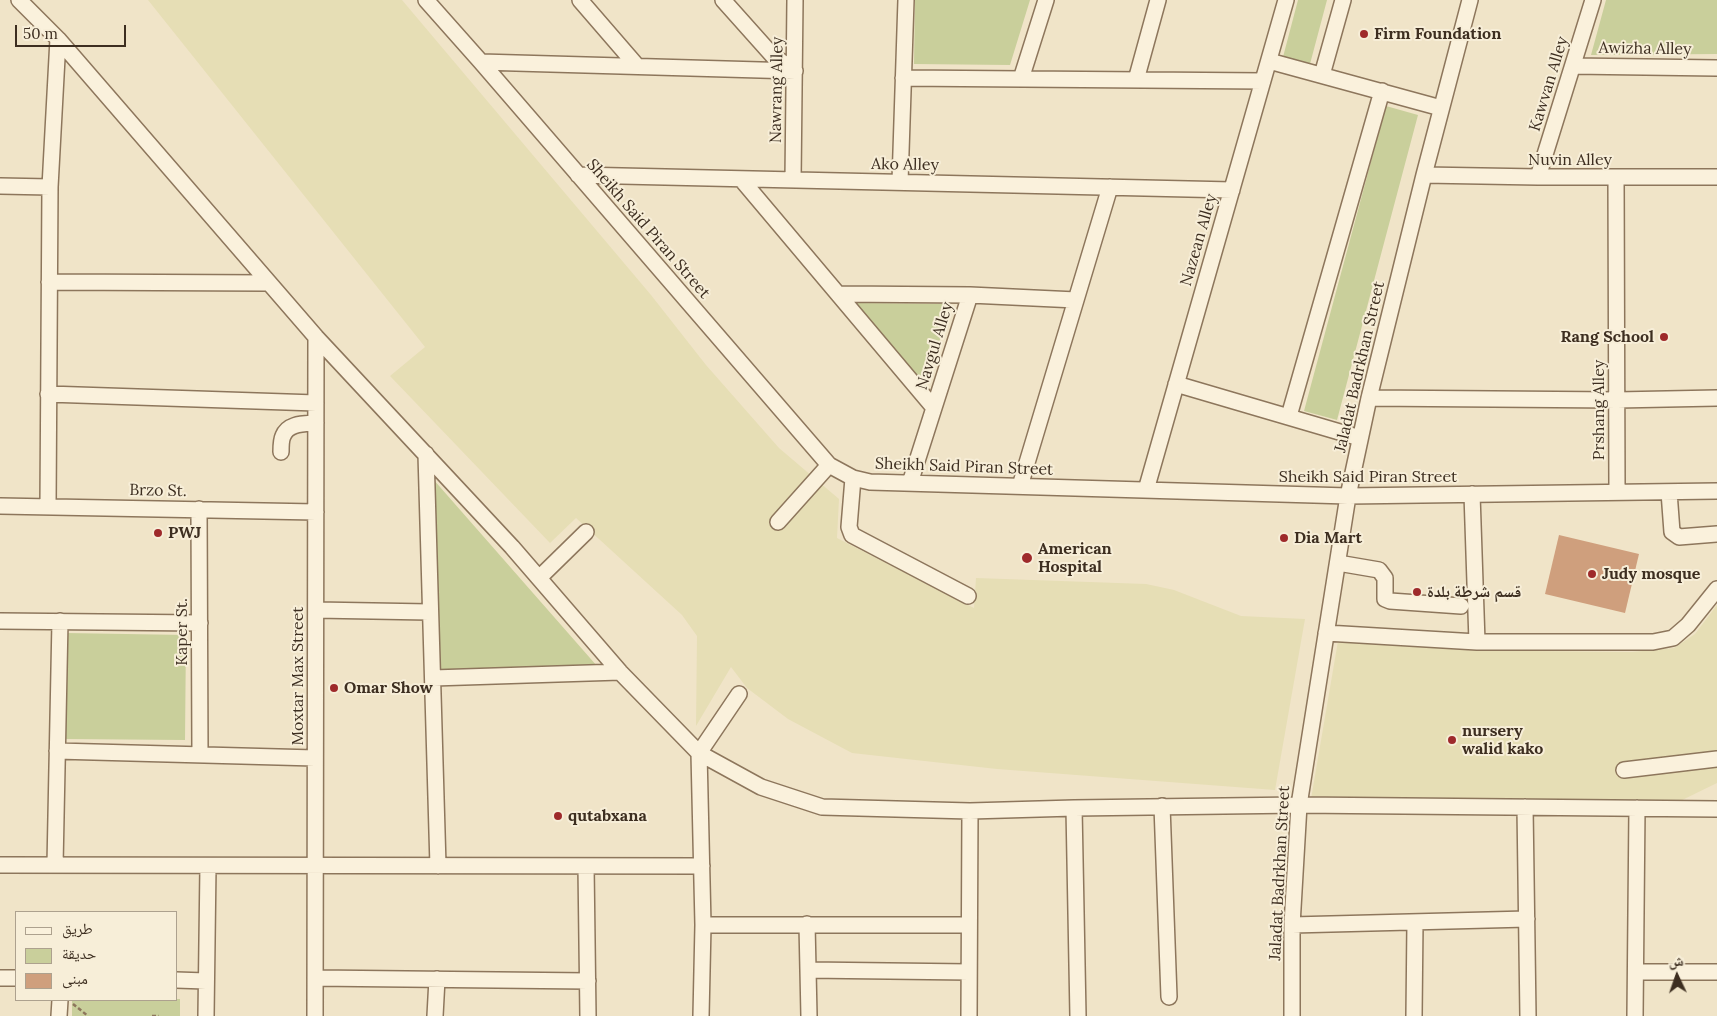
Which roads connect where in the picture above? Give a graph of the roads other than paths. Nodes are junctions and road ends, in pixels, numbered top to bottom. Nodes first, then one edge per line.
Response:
1 (19, 0) edge
2 (426, 0) edge
3 (580, 0) edge
4 (723, 0) edge
5 (795, 0) edge
6 (906, 0) edge
7 (1046, 0) edge
8 (1158, 0) edge
9 (1286, 0) edge
10 (1342, 0) edge
11 (1470, 0) edge
12 (1593, 0) edge
13 (58, 38) junction
14 (1269, 61) junction
15 (481, 62) junction
16 (637, 66) junction
17 (1573, 66) junction
18 (1717, 68) edge
19 (794, 71) junction
20 (1322, 75) junction
21 (904, 78) junction
22 (1021, 79) junction
23 (1136, 80) junction
24 (1263, 81) junction
25 (1382, 91) junction
26 (1441, 108) junction
27 (578, 175) junction
28 (1424, 175) junction
29 (1616, 177) junction
30 (1717, 177) edge
31 (1538, 178) junction
32 (741, 179) junction
33 (793, 180) junction
34 (900, 182) junction
35 (0, 186) edge
36 (50, 187) junction
37 (1110, 187) junction
38 (1232, 190) junction
39 (49, 282) junction
40 (268, 283) junction
41 (838, 294) junction
42 (970, 294) junction
43 (1076, 300) junction
44 (316, 337) junction
45 (1176, 384) junction
46 (48, 394) junction
47 (1369, 398) junction
48 (1717, 398) edge
49 (1617, 400) junction
50 (316, 402) junction
51 (934, 408) junction
52 (1289, 416) junction
53 (316, 423) junction
54 (1360, 438) junction
55 (281, 452) dead end
56 (426, 454) junction
57 (829, 465) junction
58 (853, 478) junction
59 (910, 483) junction
60 (1020, 486) junction
61 (1146, 490) junction
62 (1717, 491) edge
63 (1617, 492) junction
64 (1669, 492) junction
65 (1472, 494) junction
66 (1348, 496) junction
67 (0, 506) edge
68 (48, 506) junction
69 (199, 509) junction
70 (316, 512) junction
71 (778, 522) dead end
72 (586, 532) dead end
73 (1717, 534) edge
74 (1338, 563) junction
75 (539, 578) junction
76 (1717, 589) edge
77 (968, 596) dead end
78 (1461, 606) dead end
79 (316, 610) junction
80 (429, 612) junction
81 (0, 621) edge
82 (60, 621) junction
83 (200, 623) junction
84 (1326, 633) junction
85 (1477, 642) junction
86 (620, 672) junction
87 (434, 678) junction
88 (739, 694) dead end
89 (57, 751) junction
90 (699, 752) junction
91 (200, 754) junction
92 (316, 758) junction
93 (1717, 759) edge
94 (1624, 770) dead end
95 (1298, 805) junction
96 (1162, 806) junction
97 (1526, 807) junction
98 (1074, 808) junction
99 (1638, 808) junction
100 (1717, 809) edge
101 (970, 811) junction
102 (0, 865) edge
103 (55, 866) junction
104 (208, 866) junction
105 (315, 866) junction
106 (438, 866) junction
107 (586, 866) junction
108 (702, 866) junction
109 (1527, 920) junction
110 (1415, 922) junction
111 (807, 924) junction
112 (703, 925) junction
113 (969, 925) junction
114 (1292, 925) junction
115 (808, 970) junction
116 (969, 972) junction
117 (1636, 972) junction
118 (1717, 972) edge
119 (0, 978) edge
120 (15, 978) edge
121 (315, 978) junction
122 (437, 979) junction
123 (178, 980) edge
124 (206, 980) junction
125 (588, 981) junction
126 (1168, 997) dead end
127 (60, 1001) edge
128 (59, 1016) edge
129 (206, 1016) edge
130 (315, 1016) edge
131 (435, 1016) edge
132 (588, 1016) edge
133 (701, 1016) edge
134 (809, 1016) edge
135 (969, 1016) edge
136 (1078, 1016) edge
137 (1292, 1016) edge
138 (1414, 1016) edge
139 (1528, 1016) edge
140 (1635, 1016) edge

1 - 13 street
2 - 15 street, Sheikh Said Piran Street
3 - 16 street
4 - 19 street
5 - 19 street, Nawrang Alley
6 - 21 street
7 - 22 street
8 - 23 street
9 - 14 street, Nazean Alley
10 - 20 street
11 - 26 street, Jaladat Badrkhan Street
12 - 17 street, Kawvan Alley
13 - 36 street
13 - 40 street
14 - 20 street
14 - 24 street, Nazean Alley
15 - 16 street
15 - 27 street, Sheikh Said Piran Street
16 - 19 street
17 - 18 street, Awizha Alley
17 - 31 street, Kawvan Alley
19 - 33 street, Nawrang Alley
20 - 25 street
21 - 22 street
21 - 34 street
22 - 23 street
23 - 24 street
24 - 38 street, Nazean Alley
25 - 26 street
25 - 52 street
26 - 28 street, Jaladat Badrkhan Street
27 - 32 street, Ako Alley
27 - 57 street, Sheikh Said Piran Street
28 - 31 street, Nuvin Alley
28 - 47 street, Jaladat Badrkhan Street
29 - 30 street, Nuvin Alley
29 - 31 street, Nuvin Alley
29 - 49 street, Prshang Alley
32 - 33 street, Ako Alley
32 - 41 street
33 - 34 street, Ako Alley
34 - 37 street, Ako Alley
35 - 36 street
36 - 39 street
37 - 38 street, Ako Alley
37 - 43 street
38 - 45 street, Nazean Alley
39 - 40 street
39 - 46 street
40 - 44 street
41 - 42 street
41 - 51 street
42 - 43 street
42 - 51 street, Navgul Alley
43 - 60 street
44 - 50 street, Moxtar Max Street
44 - 56 street
45 - 52 street
45 - 61 street, Nazean Alley
46 - 50 street
46 - 68 street
47 - 49 street
47 - 54 street, Jaladat Badrkhan Street
48 - 49 street
49 - 63 street, Prshang Alley
50 - 53 street, Moxtar Max Street
51 - 59 street, Navgul Alley
52 - 54 street
53 - 55 street
53 - 70 street, Moxtar Max Street
54 - 66 street, Jaladat Badrkhan Street
56 - 75 street
56 - 80 street
57 - 58 street, Sheikh Said Piran Street
57 - 71 street
58 - 59 street, Sheikh Said Piran Street
58 - 77 street
59 - 60 street, Sheikh Said Piran Street
60 - 61 street, Sheikh Said Piran Street
61 - 66 street, Sheikh Said Piran Street
62 - 64 street, Sheikh Said Piran Street
63 - 64 street, Sheikh Said Piran Street
63 - 65 street, Sheikh Said Piran Street
64 - 73 street
65 - 66 street, Sheikh Said Piran Street
65 - 85 street
66 - 74 street, Jaladat Badrkhan Street
67 - 68 street, Brzo St.
68 - 69 street, Brzo St.
69 - 70 street, Brzo St.
69 - 83 street, Kaper St.
70 - 79 street, Moxtar Max Street
72 - 75 street
74 - 78 street
74 - 84 street, Jaladat Badrkhan Street
75 - 86 street
76 - 85 street
79 - 80 street
79 - 92 street, Moxtar Max Street
80 - 87 street
81 - 82 street
82 - 83 street
82 - 89 street
83 - 91 street, Kaper St.
84 - 85 street
84 - 95 street, Jaladat Badrkhan Street
86 - 87 street
86 - 90 street
87 - 106 street
88 - 90 street
89 - 91 street
89 - 103 street
90 - 101 street
90 - 108 street
91 - 92 street
92 - 105 street, Moxtar Max Street
93 - 94 street
95 - 96 street
95 - 97 street
95 - 114 street, Jaladat Badrkhan Street
96 - 98 street
96 - 126 street
97 - 99 street
97 - 109 street
98 - 101 street
98 - 136 street
99 - 100 street
99 - 117 street
101 - 113 street
102 - 103 street
103 - 104 street
104 - 105 street
104 - 124 street
105 - 106 street
105 - 121 street, Moxtar Max Street
106 - 107 street
107 - 108 street
107 - 125 street
108 - 112 street
109 - 110 street
109 - 139 street
110 - 114 street
110 - 138 street
111 - 112 street
111 - 113 street
111 - 115 street
112 - 133 street
113 - 116 street
114 - 137 street, Jaladat Badrkhan Street
115 - 116 street
115 - 134 street
116 - 135 street
117 - 118 street
117 - 140 street
119 - 120 street
121 - 122 street
121 - 130 street, Moxtar Max Street
122 - 125 street
122 - 131 street
123 - 124 street
124 - 129 street
125 - 132 street
127 - 128 street

